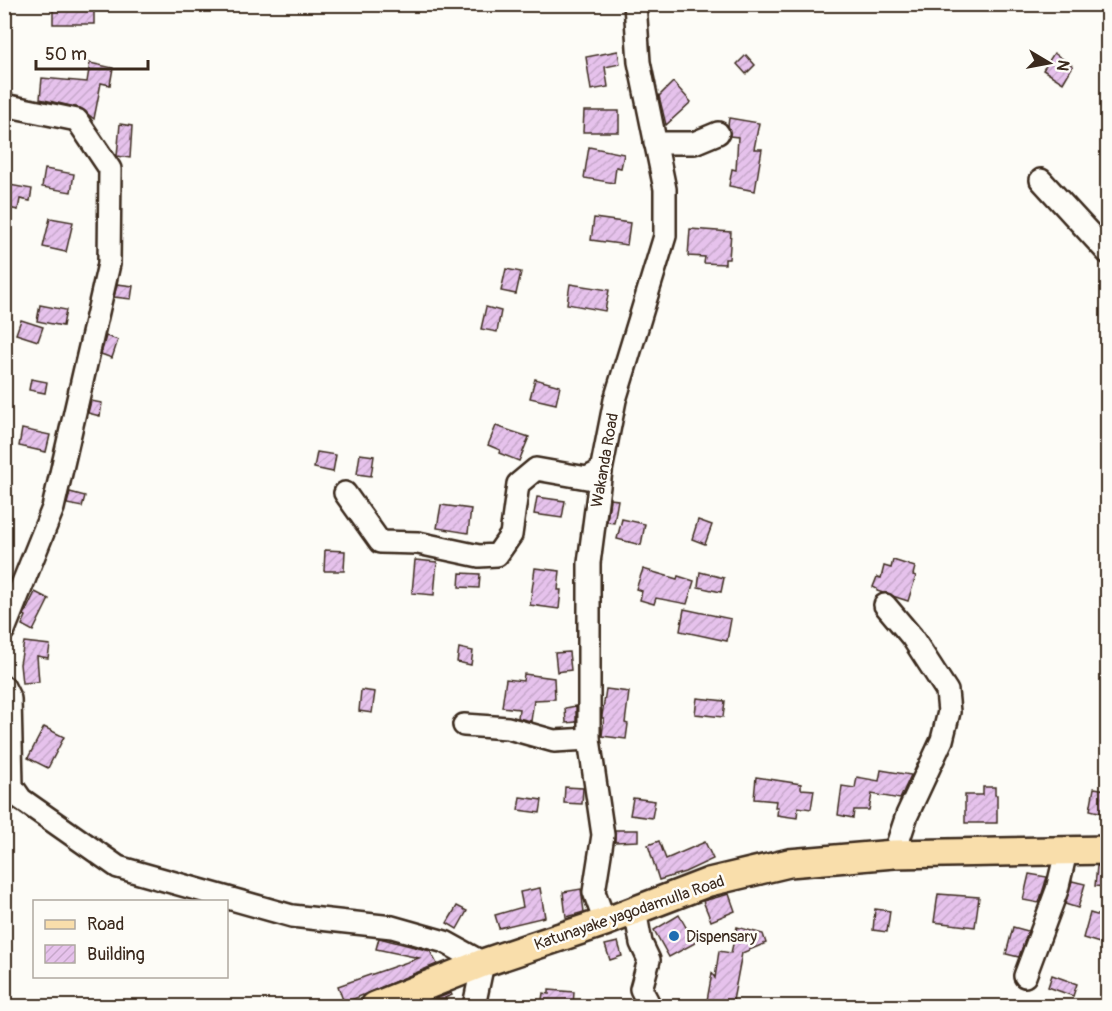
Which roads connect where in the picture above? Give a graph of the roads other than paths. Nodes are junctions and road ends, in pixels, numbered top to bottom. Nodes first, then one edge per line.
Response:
1 (635, 4) edge
2 (4, 105) edge
3 (718, 133) dead end
4 (655, 143) junction
5 (1041, 180) dead end
6 (1107, 253) edge
7 (600, 471) junction
8 (345, 494) dead end
9 (885, 605) dead end
10 (4, 630) edge
11 (4, 687) edge
12 (464, 725) dead end
13 (589, 740) junction
14 (1107, 850) edge
15 (1065, 852) junction
16 (894, 854) junction
17 (635, 910) junction
18 (605, 921) junction
19 (483, 963) junction
20 (1025, 976) dead end
21 (375, 1006) edge
22 (474, 1006) edge
23 (650, 1006) edge

1 - 4 street, Wakanda Road
2 - 10 street
3 - 4 street
4 - 7 street, Wakanda Road
5 - 6 street
7 - 8 street
7 - 13 street, Wakanda Road
9 - 16 street
11 - 19 street
12 - 13 street
13 - 18 street, Wakanda Road
14 - 15 main road, Katunayake yagodamulla Road
15 - 16 main road, Katunayake yagodamulla Road
15 - 20 street
16 - 17 main road, Katunayake yagodamulla Road
17 - 18 main road, Katunayake yagodamulla Road
17 - 23 street
18 - 19 main road, Katunayake yagodamulla Road
19 - 21 main road, Katunayake yagodamulla Road
19 - 22 street

